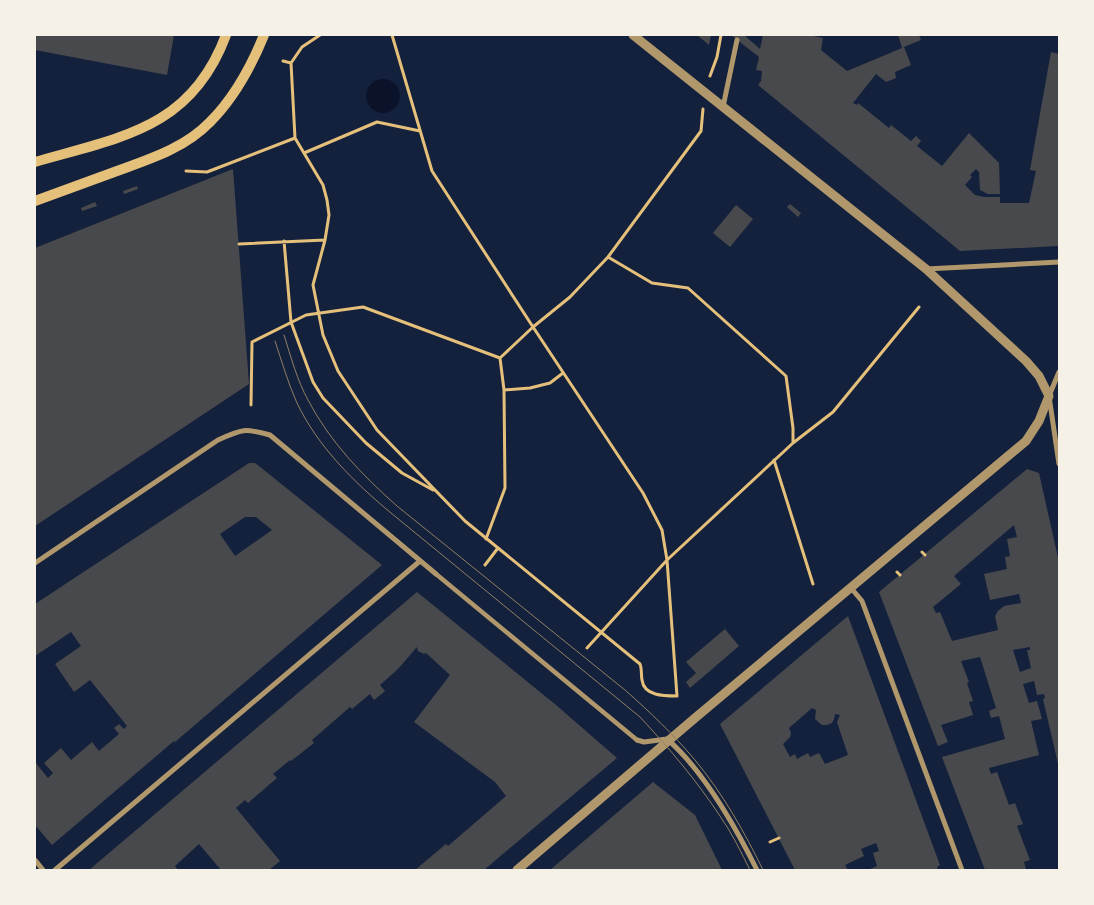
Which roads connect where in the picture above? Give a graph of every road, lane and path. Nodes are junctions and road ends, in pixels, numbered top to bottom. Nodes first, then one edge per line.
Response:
1 (226, 35) edge
2 (264, 35) edge
3 (320, 35) edge
4 (392, 35) edge
5 (633, 35) edge
6 (721, 35) edge
7 (737, 40) dead end
8 (716, 57) dead end
9 (283, 61) dead end
10 (291, 63) junction
11 (723, 107) junction
12 (420, 131) junction
13 (701, 131) dead end
14 (295, 138) junction
15 (304, 153) junction
16 (35, 162) edge
17 (186, 171) dead end
18 (35, 201) edge
19 (325, 240) junction
20 (284, 241) junction
21 (238, 244) dead end
22 (608, 257) junction
23 (1059, 262) edge
24 (926, 270) junction
25 (919, 307) dead end
26 (318, 313) junction
27 (292, 322) junction
28 (534, 327) junction
29 (500, 358) junction
30 (1059, 372) edge
31 (564, 373) junction
32 (504, 390) junction
33 (1049, 396) junction
34 (1059, 397) edge
35 (251, 405) dead end
36 (792, 443) junction
37 (774, 460) junction
38 (1059, 464) edge
39 (438, 493) junction
40 (486, 539) junction
41 (498, 548) junction
42 (667, 560) junction
43 (420, 561) junction
44 (35, 563) edge
45 (485, 565) dead end
46 (436, 574) joint
47 (813, 584) dead end
48 (851, 588) junction
49 (602, 632) junction
50 (587, 648) dead end
51 (637, 740) joint
52 (669, 741) junction
53 (779, 838) dead end
54 (770, 842) dead end
55 (35, 860) edge
56 (43, 870) edge
57 (56, 870) edge
58 (517, 870) edge
59 (757, 870) edge
60 (962, 870) edge

1 - 16 main road
2 - 18 main road
3 - 10 path
4 - 12 path
5 - 11 street
6 - 8 path
7 - 11 street
9 - 10 path
10 - 14 path
11 - 24 street
12 - 15 path
12 - 28 path
13 - 22 path
14 - 15 path
14 - 17 path
15 - 19 path
19 - 20 path
19 - 26 path
20 - 21 path
20 - 27 path
22 - 28 path
22 - 36 path
23 - 24 street
24 - 33 street
25 - 36 path
26 - 27 path
26 - 29 path
26 - 39 path
27 - 35 path
27 - 39 path
28 - 29 path
28 - 31 path
29 - 32 path
30 - 33 street
31 - 32 path
31 - 42 path
32 - 40 path
33 - 34 street
33 - 38 street
33 - 48 street
36 - 37 path
37 - 42 path
37 - 47 path
39 - 40 path
40 - 41 path
41 - 45 path
41 - 49 path
42 - 49 path
42 - 49 path
43 - 44 street
43 - 46 street
43 - 57 street
46 - 51 street
48 - 52 street
48 - 60 street
49 - 50 path
51 - 52 street
52 - 58 street
52 - 59 street
53 - 54 path
55 - 56 street

